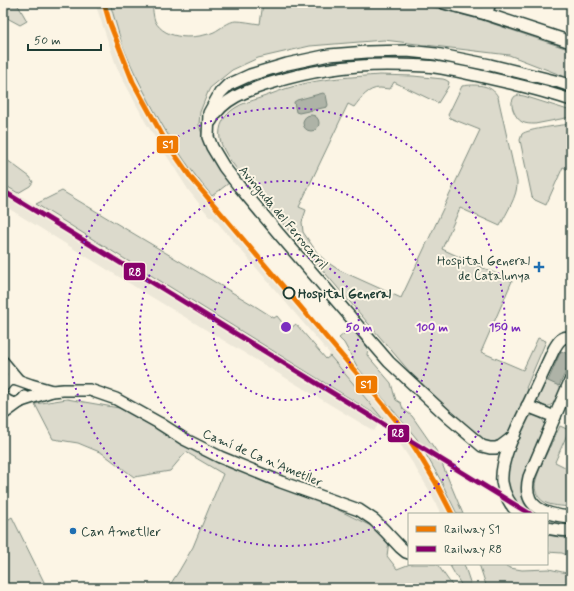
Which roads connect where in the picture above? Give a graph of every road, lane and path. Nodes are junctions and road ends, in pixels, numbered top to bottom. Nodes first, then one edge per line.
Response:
1 (444, 3) edge
2 (490, 3) edge
3 (486, 14) junction
4 (571, 42) edge
5 (571, 86) edge
6 (571, 100) edge
7 (209, 125) junction
8 (571, 338) edge
9 (3, 362) edge
10 (571, 379) edge
11 (20, 381) junction
12 (3, 386) edge
13 (52, 391) junction
14 (3, 397) edge
15 (20, 402) junction
16 (527, 406) junction
17 (3, 414) edge
18 (555, 417) junction
19 (514, 436) junction
20 (518, 513) edge
21 (571, 517) edge
22 (548, 528) edge
23 (571, 531) edge
24 (408, 553) edge

1 - 3 street
2 - 3 street
3 - 4 street
5 - 7 street, Avinguda del Ferrocarril
6 - 7 street
7 - 19 street, Avinguda del Ferrocarril
8 - 16 street
9 - 11 street
10 - 18 street
11 - 12 street
11 - 13 street, Camí de Ca n'Ametller
11 - 15 street
13 - 15 street, Camí de Ca n'Ametller
13 - 24 street, Camí de Ca n'Ametller
14 - 15 street
15 - 17 street, Camí de Ca n'Ametller
16 - 18 street
16 - 19 street
18 - 21 street
19 - 20 street
22 - 23 street

